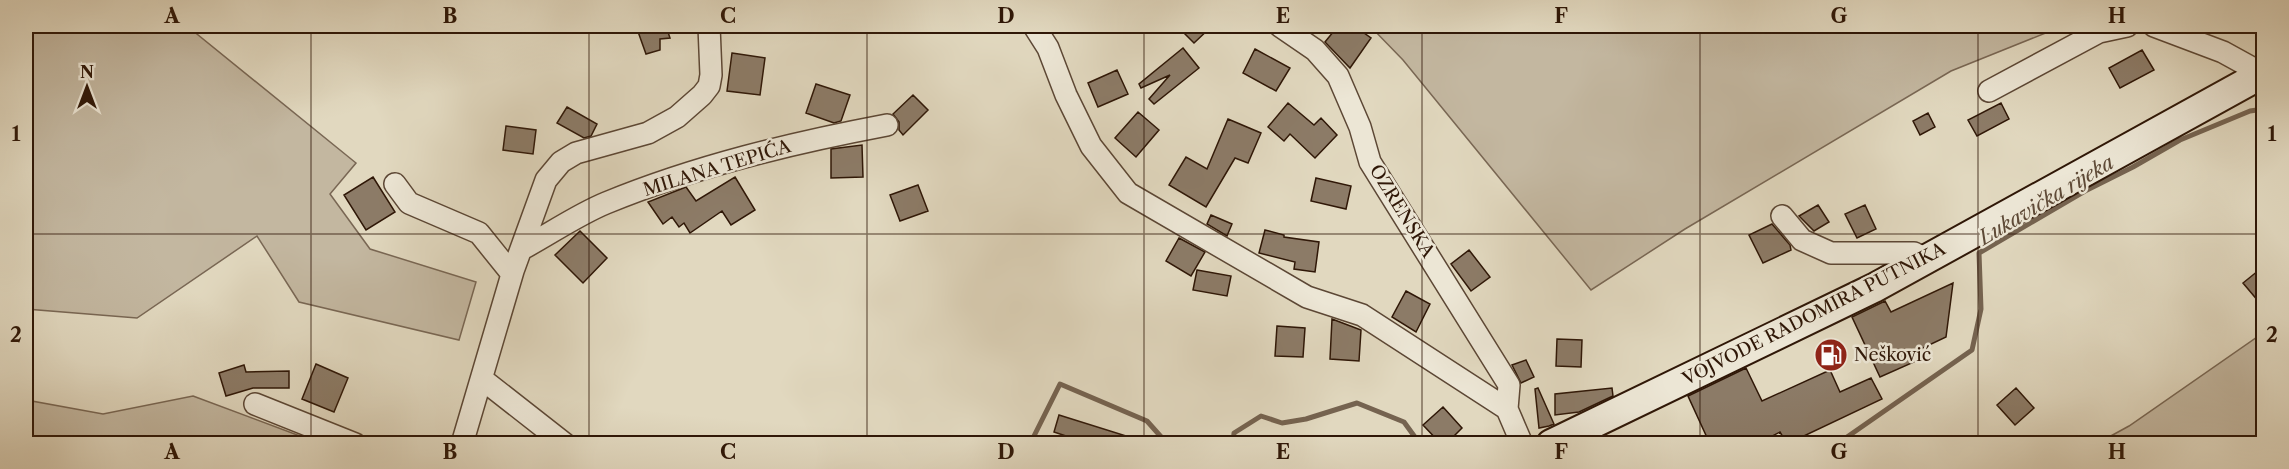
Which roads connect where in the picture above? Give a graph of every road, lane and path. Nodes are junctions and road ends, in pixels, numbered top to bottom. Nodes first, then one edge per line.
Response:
1 (709, 26) edge
2 (1034, 26) edge
3 (1280, 26) edge
4 (2127, 26) edge
5 (2154, 26) edge
6 (2263, 73) edge
7 (1989, 91) dead end
8 (887, 125) dead end
9 (395, 184) dead end
10 (1782, 216) dead end
11 (522, 249) junction
12 (1926, 259) junction
13 (512, 274) junction
14 (482, 379) junction
15 (255, 404) dead end
16 (1508, 409) junction
17 (355, 444) edge
18 (462, 444) edge
19 (565, 444) edge
20 (1522, 444) edge
21 (1551, 444) edge

1 - 11 street
2 - 16 street
3 - 16 street, OZRENSKA
4 - 7 street
5 - 6 street
6 - 12 main road, VOJVODE RADOMIRA PUTNIKA
8 - 11 street, MILANA TEPIĆA
9 - 13 street
10 - 12 street
11 - 13 street
12 - 21 main road, VOJVODE RADOMIRA PUTNIKA
13 - 14 street
14 - 18 street
14 - 19 street
15 - 17 street
16 - 20 street

